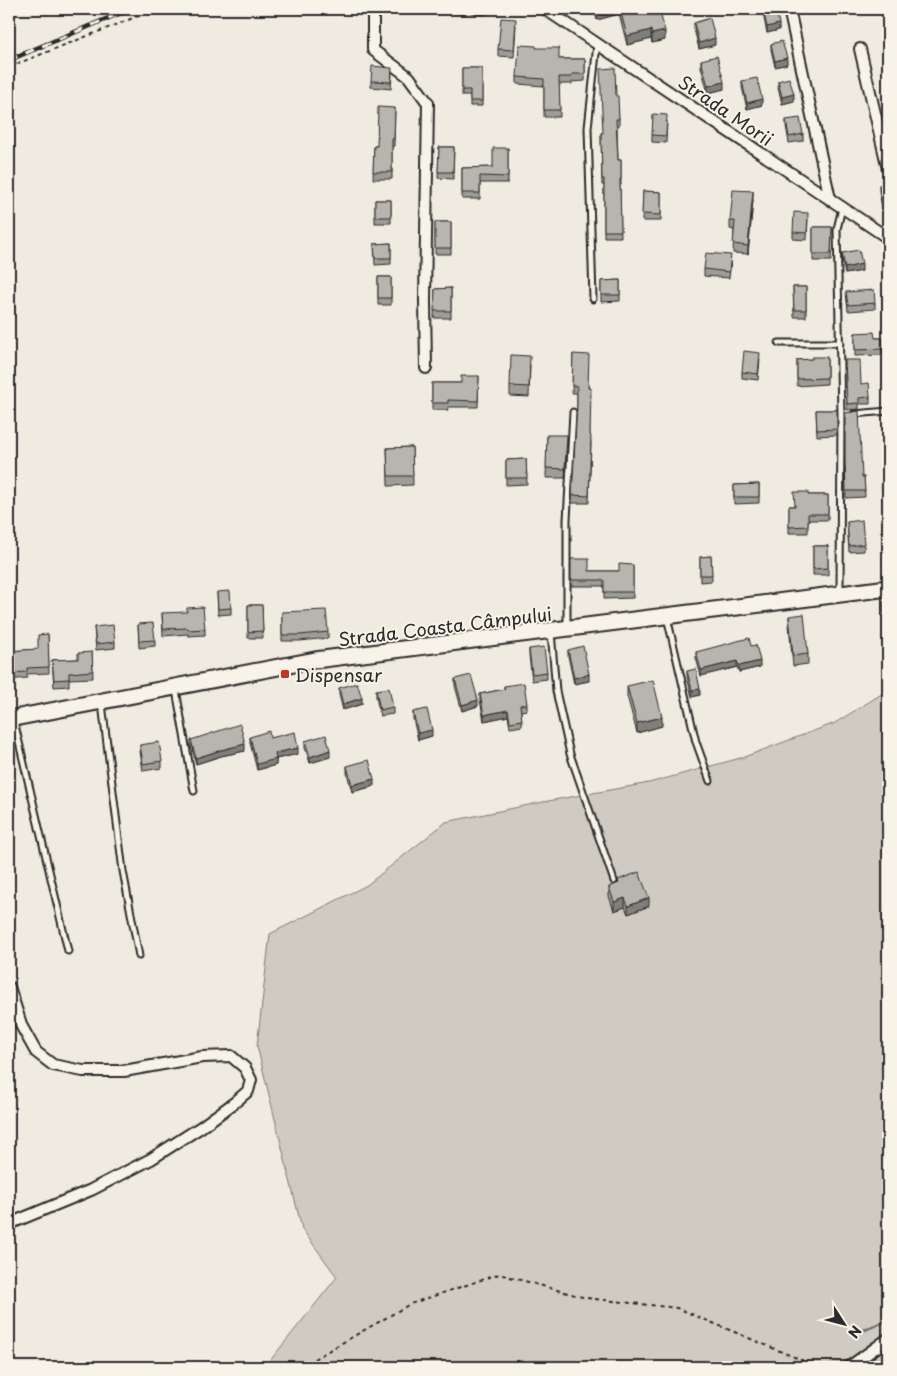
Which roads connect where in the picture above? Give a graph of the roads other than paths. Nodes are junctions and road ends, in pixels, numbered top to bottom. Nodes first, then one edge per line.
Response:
1 (373, 9) edge
2 (545, 9) edge
3 (789, 9) edge
4 (597, 44) junction
5 (860, 49) dead end
6 (888, 169) edge
7 (830, 199) junction
8 (842, 207) junction
9 (888, 238) edge
10 (593, 299) dead end
11 (840, 342) junction
12 (779, 343) dead end
13 (426, 368) dead end
14 (888, 411) edge
15 (574, 412) dead end
16 (841, 415) junction
17 (888, 588) edge
18 (840, 594) junction
19 (667, 617) junction
20 (567, 629) junction
21 (551, 631) junction
22 (175, 687) junction
23 (102, 701) junction
24 (11, 718) edge
25 (710, 781) dead end
26 (194, 791) dead end
27 (614, 881) dead end
28 (68, 951) dead end
29 (139, 956) dead end
30 (9, 993) edge
31 (9, 1224) edge
32 (888, 1339) edge
33 (849, 1367) edge

1 - 13 street
2 - 4 street, Strada Morii
3 - 7 street
4 - 7 street, Strada Morii
4 - 10 lane
5 - 6 street
7 - 8 street, Strada Morii
8 - 9 street, Strada Morii
8 - 11 lane
11 - 12 lane
11 - 16 lane
14 - 16 lane
15 - 20 lane
16 - 18 lane
17 - 18 street, Strada Coasta Câmpului
18 - 19 street, Strada Coasta Câmpului
19 - 20 street, Strada Coasta Câmpului
19 - 25 lane
20 - 21 street, Strada Coasta Câmpului
21 - 22 street, Strada Coasta Câmpului
21 - 27 lane
22 - 23 street, Strada Coasta Câmpului
22 - 26 lane
23 - 24 street, Strada Coasta Câmpului
23 - 29 lane
24 - 28 lane
30 - 31 street
32 - 33 street

